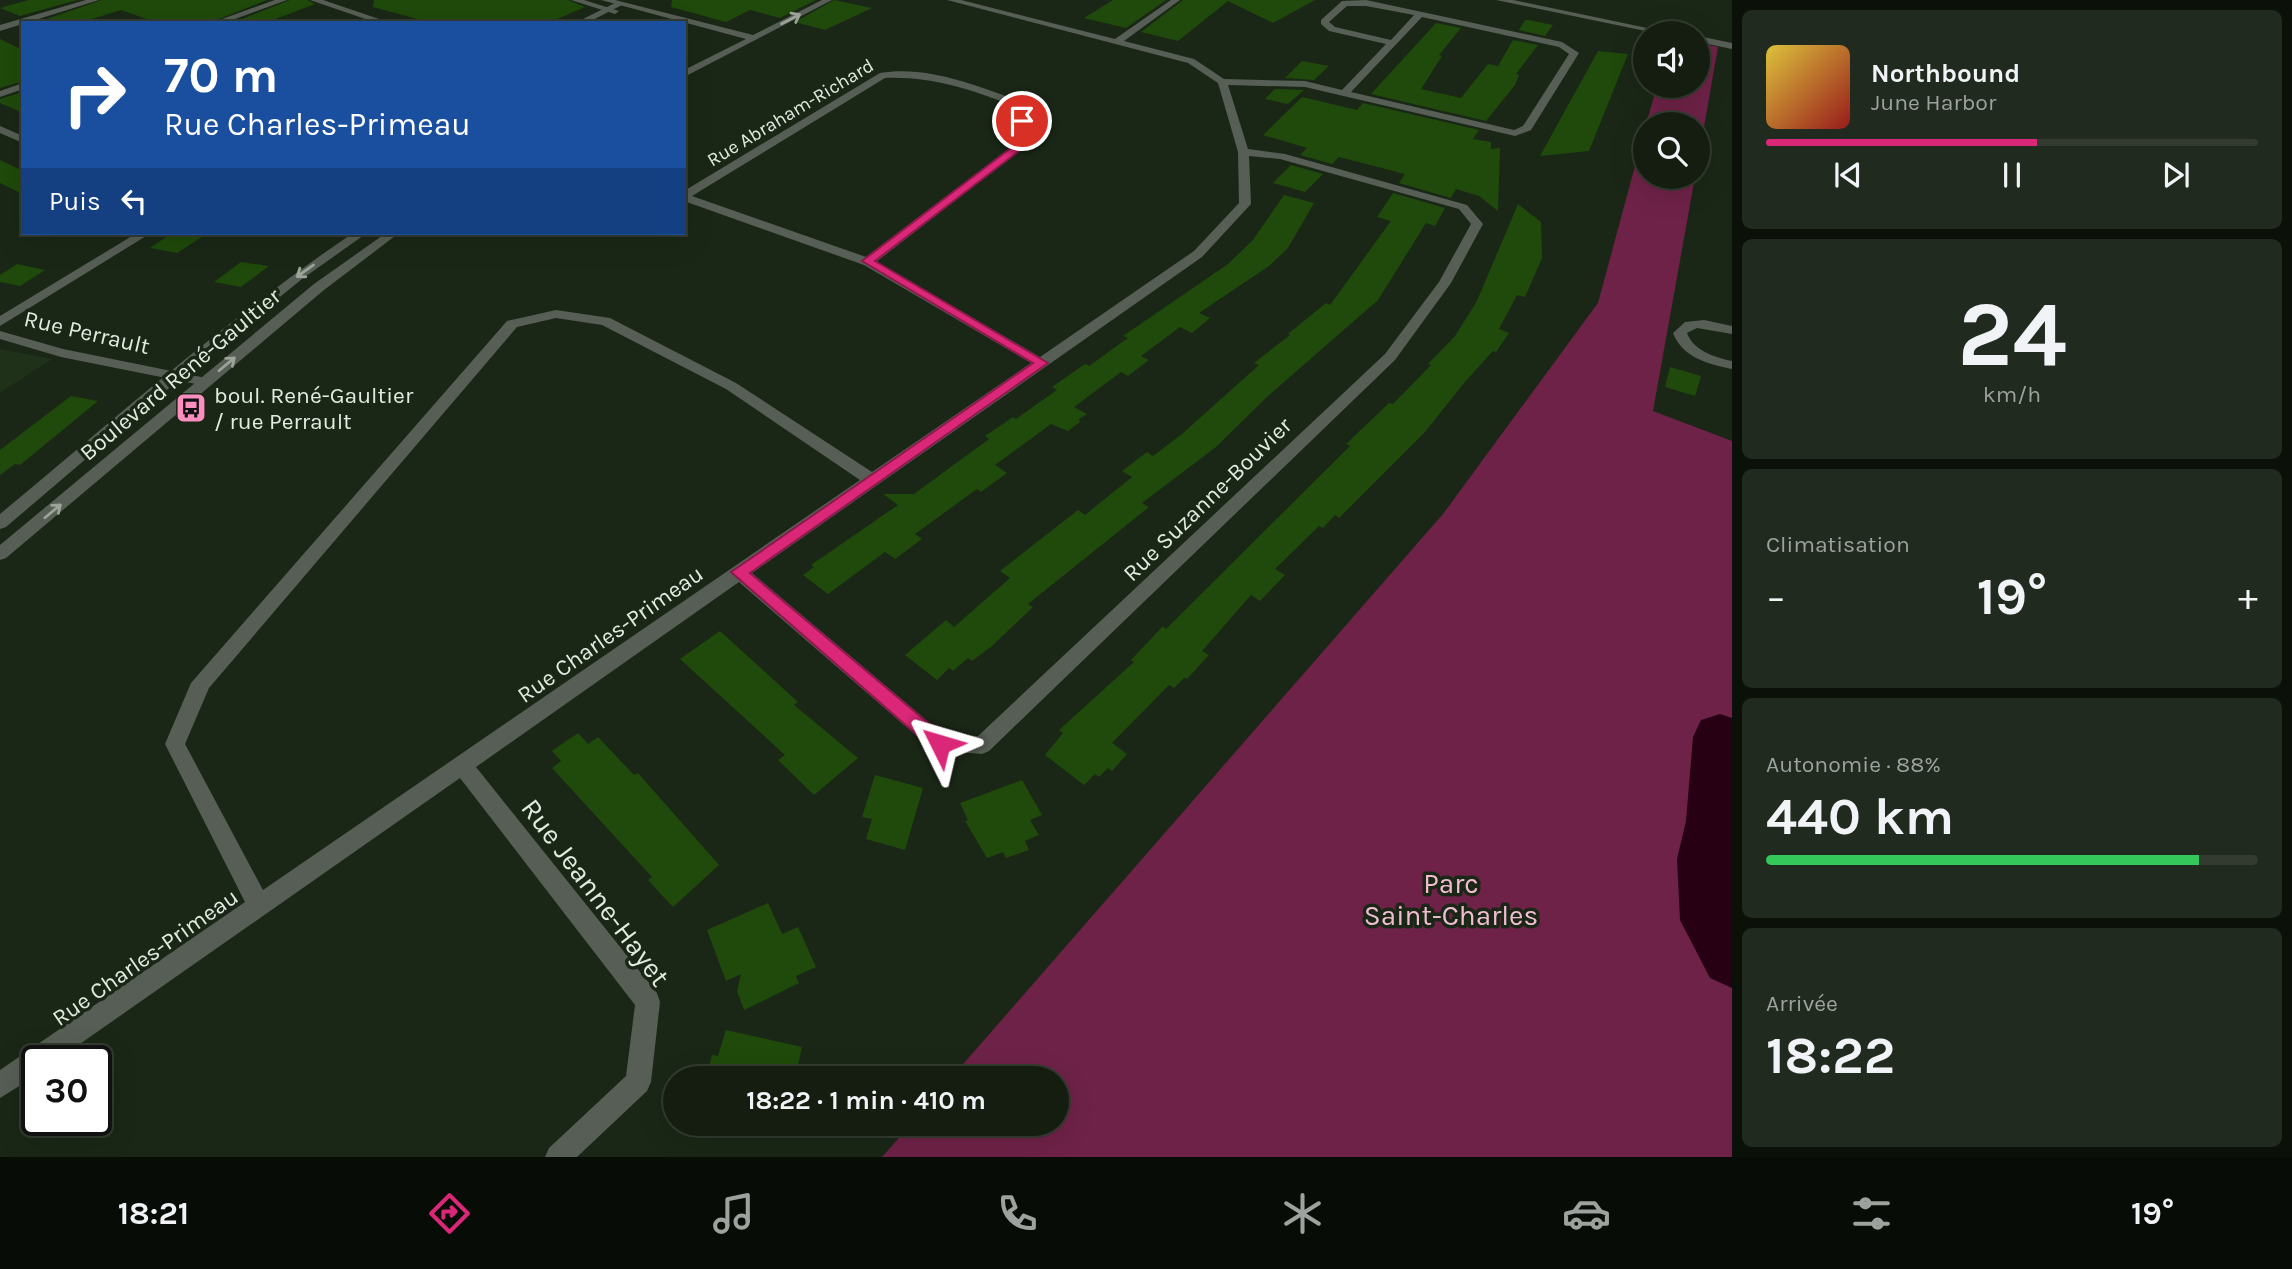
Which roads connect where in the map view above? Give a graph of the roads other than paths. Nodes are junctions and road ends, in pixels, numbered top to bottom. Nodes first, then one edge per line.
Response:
1 (94, 0) edge
2 (283, 0) edge
3 (314, 0) edge
4 (575, 0) edge
5 (828, 0) edge
6 (951, 0) edge
7 (1007, 0) edge
8 (1176, 0) edge
9 (1500, 0) edge
10 (607, 5) edge
11 (990, 10) junction
12 (1420, 14) junction
13 (24, 21) edge
14 (221, 21) edge
15 (381, 21) edge
16 (582, 21) edge
17 (650, 21) edge
18 (686, 21) edge
19 (686, 21) edge
20 (21, 22) edge
21 (757, 23) dead end
22 (1633, 26) edge
23 (0, 28) edge
24 (686, 32) edge
25 (736, 34) junction
26 (704, 37) dead end
27 (754, 38) junction
28 (1710, 41) edge
29 (1117, 42) junction
30 (1394, 43) junction
31 (737, 46) junction
32 (1732, 46) edge
33 (686, 73) edge
34 (1222, 82) junction
35 (21, 87) edge
36 (0, 94) edge
37 (1344, 94) junction
38 (0, 129) edge
39 (21, 139) edge
40 (1243, 152) junction
41 (686, 195) edge
42 (686, 197) edge
43 (142, 235) edge
44 (358, 235) edge
45 (390, 235) edge
46 (868, 261) junction
47 (0, 322) edge
48 (1732, 330) edge
49 (0, 335) edge
50 (1041, 363) junction
51 (1732, 365) edge
52 (175, 376) junction
53 (206, 382) junction
54 (872, 480) junction
55 (0, 523) edge
56 (0, 554) edge
57 (739, 572) junction
58 (462, 765) junction
59 (259, 906) junction
60 (0, 1085) edge
61 (558, 1157) edge

1 - 13 street
2 - 14 street
3 - 15 street
4 - 10 street
27 -> 5 street
6 - 11 street
7 - 11 street
8 - 29 street
9 - 22 street
10 - 16 street
10 - 17 street
10 - 18 street
11 - 29 street
12 - 30 street
12 - 30 street
12 - 37 street
19 - 25 street
20 - 23 street
21 - 25 street
24 - 26 street
25 - 27 street
25 - 31 street
27 - 31 street
28 - 32 street
29 - 34 street
30 - 37 street
31 - 33 street
34 - 37 street
34 - 40 street, Rue Charles-Primeau
35 - 36 street
38 - 39 street
40 - 50 street, Rue Charles-Primeau
40 - 57 street, Rue Suzanne-Bouvier
41 - 46 street, Rue Abraham-Richard
42 - 46 street
43 - 47 street
44 -> 52 street, Boulevard René-Gaultier
53 -> 45 street, Boulevard René-Gaultier
46 - 50 street
48 - 51 street
49 - 52 street, Rue Perrault
50 - 54 street, Rue Charles-Primeau
52 - 53 street, Rue Perrault
52 - 55 street, Boulevard René-Gaultier
56 -> 53 street, Boulevard René-Gaultier
54 - 57 street, Rue Charles-Primeau
54 - 59 street
57 - 58 street, Rue Charles-Primeau
58 - 59 street, Rue Charles-Primeau
58 - 61 street, Rue Jeanne-Hayet
59 - 60 street, Rue Charles-Primeau

